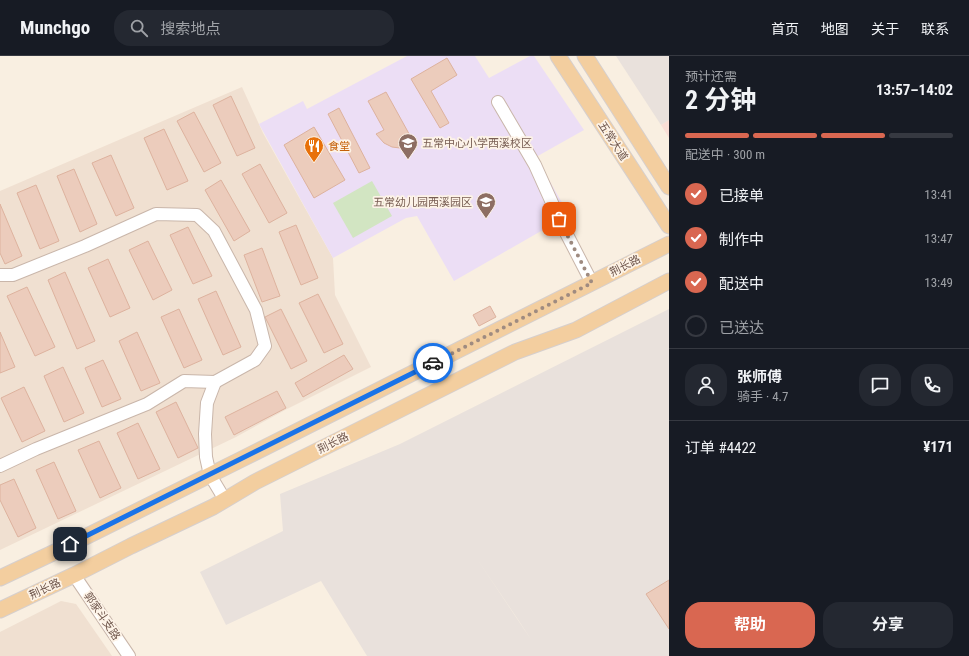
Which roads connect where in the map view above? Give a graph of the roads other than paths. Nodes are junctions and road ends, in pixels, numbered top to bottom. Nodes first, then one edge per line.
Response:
1 (558, 56) edge
2 (585, 56) edge
3 (498, 102) dead end
4 (669, 187) edge
5 (669, 226) edge
6 (669, 244) edge
7 (0, 275) edge
8 (669, 281) edge
9 (592, 283) junction
10 (215, 382) junction
11 (0, 466) edge
12 (210, 475) junction
13 (225, 500) junction
14 (74, 576) junction
15 (0, 578) edge
16 (0, 610) edge
17 (130, 656) edge

1 - 5 main road, 五常大道
2 - 4 main road, 五常大道
3 - 9 street
6 - 9 main road, 荆长路
7 - 10 street
8 - 13 main road, 荆长路
9 - 12 main road, 荆长路
10 - 11 street
10 - 12 street
12 - 13 street
12 - 15 main road, 荆长路
13 - 14 main road, 荆长路
14 - 16 main road, 荆长路
14 - 17 street, 郭家斗支路

